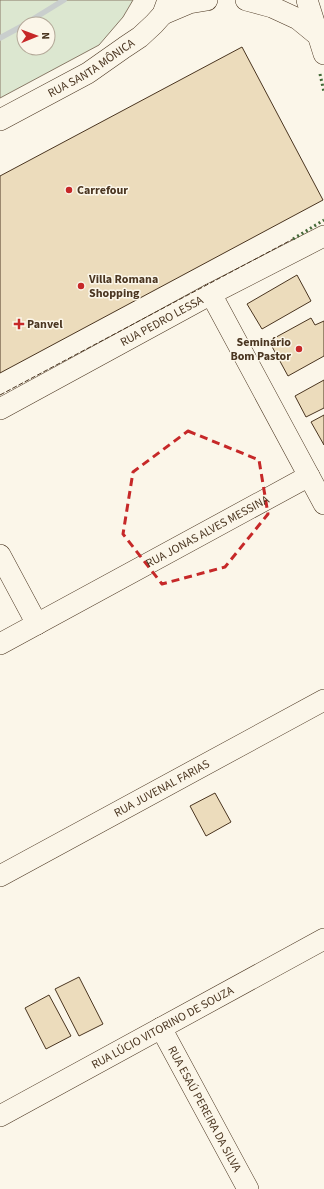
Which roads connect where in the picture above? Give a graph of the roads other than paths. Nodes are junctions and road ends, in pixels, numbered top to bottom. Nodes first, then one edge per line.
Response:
1 (207, 0) edge
2 (246, 0) edge
3 (307, 0) edge
4 (166, 7) edge
5 (322, 45) edge
6 (0, 120) edge
7 (324, 236) edge
8 (211, 294) junction
9 (0, 409) edge
10 (309, 476) junction
11 (324, 504) edge
12 (0, 555) edge
13 (37, 624) junction
14 (0, 644) edge
15 (324, 700) edge
16 (0, 876) edge
17 (324, 939) edge
18 (161, 1028) junction
19 (0, 1116) edge
20 (248, 1189) edge

1 - 4 street
2 - 5 street
3 - 5 street
4 - 6 street, RUA SANTA MÔNICA
7 - 8 street, RUA PEDRO LESSA
8 - 9 street, RUA PEDRO LESSA
8 - 10 street
10 - 11 street
10 - 13 street, RUA JONAS ALVES MESSINA
12 - 13 street
13 - 14 street, RUA JONAS ALVES MESSINA
15 - 16 street, RUA JUVENAL FARIAS
17 - 18 street, RUA LÚCIO VITORINO DE SOUZA
18 - 19 street, RUA LÚCIO VITORINO DE SOUZA
18 - 20 street, RUA ESAÚ PEREIRA DA SILVA

